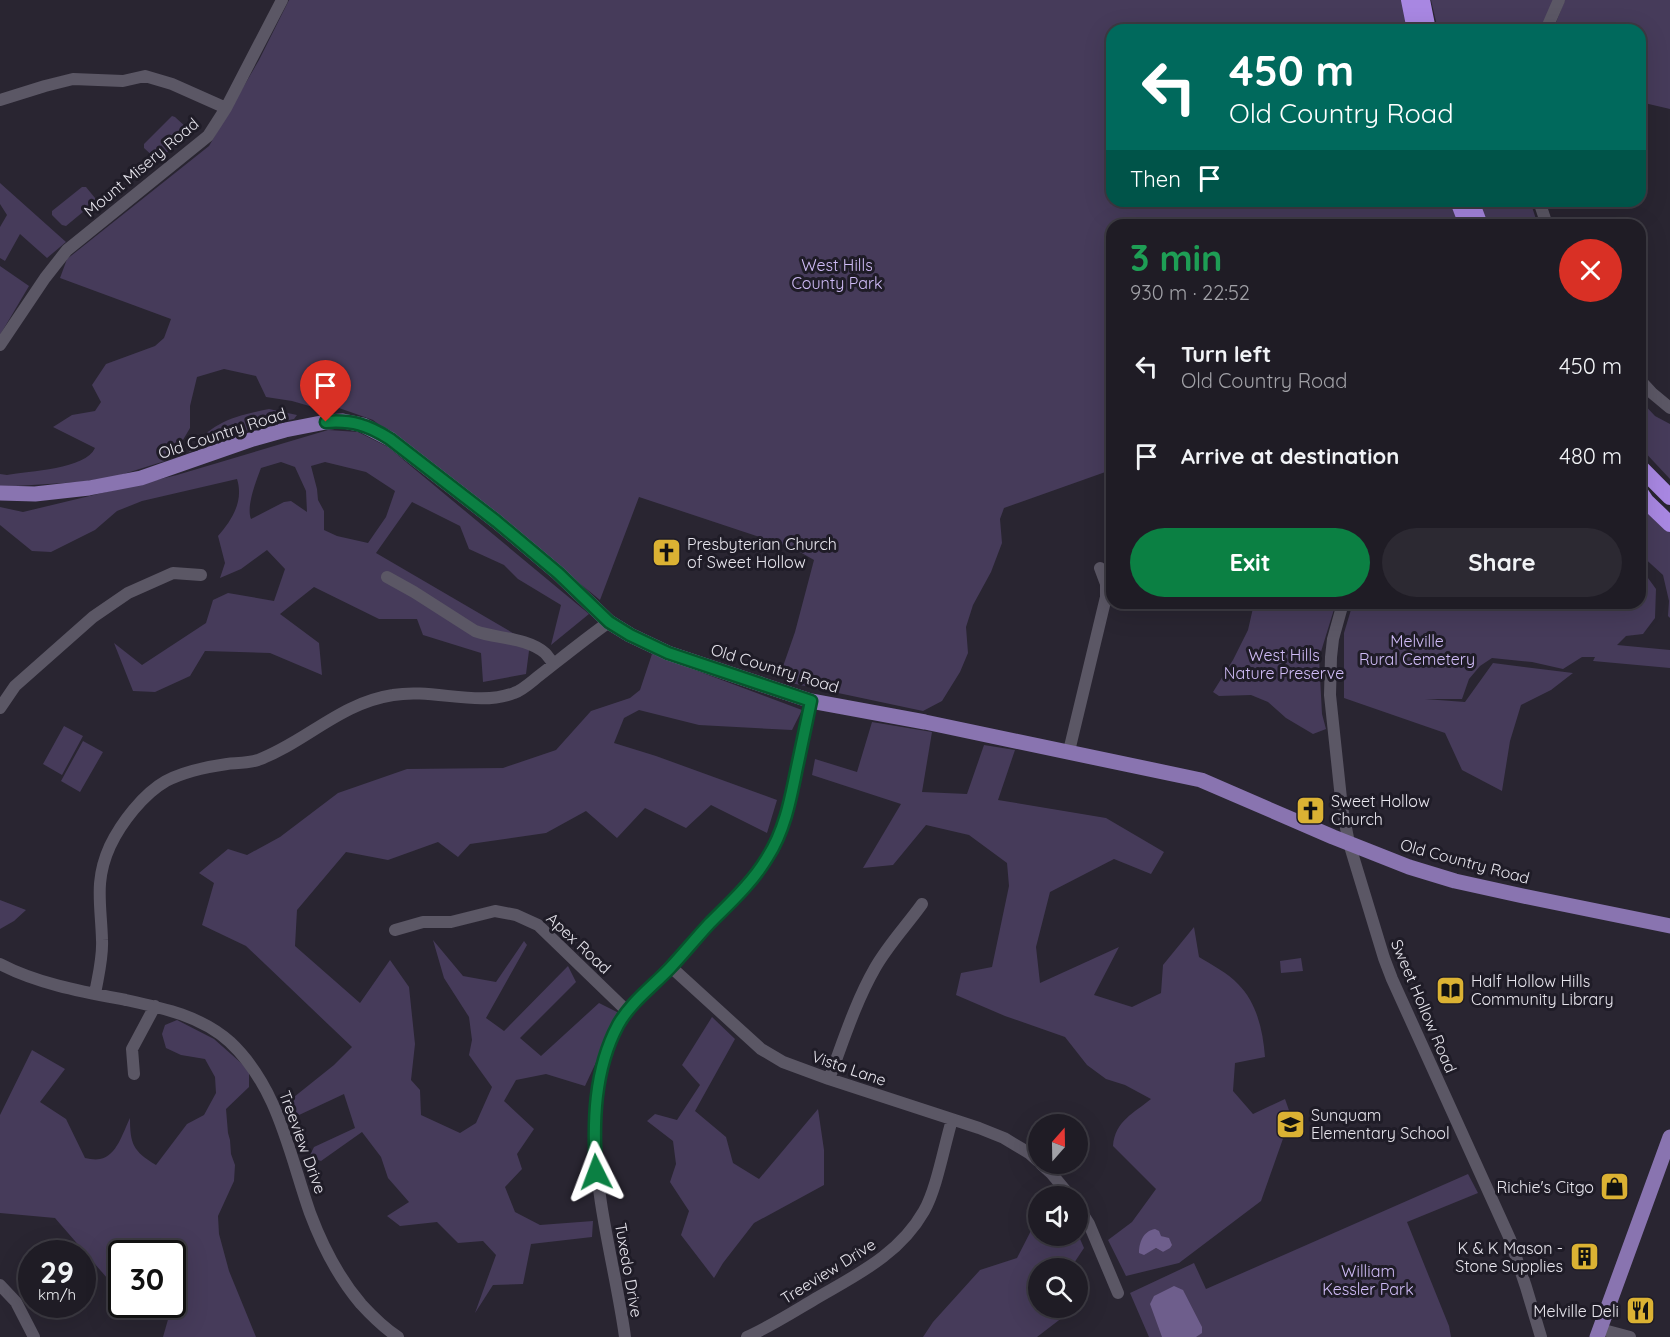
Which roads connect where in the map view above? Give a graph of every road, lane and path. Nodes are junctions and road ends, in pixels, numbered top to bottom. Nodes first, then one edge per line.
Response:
1 (282, 0) edge
2 (1409, 0) edge
3 (1422, 0) edge
4 (1559, 0) edge
5 (1414, 24) edge
6 (1427, 24) edge
7 (1549, 24) edge
8 (0, 100) edge
9 (226, 108) junction
10 (0, 345) edge
11 (1646, 386) edge
12 (1670, 408) edge
13 (1646, 473) edge
14 (1646, 491) edge
15 (1666, 492) edge
16 (0, 493) edge
17 (1646, 501) edge
18 (1670, 513) edge
19 (1670, 524) edge
20 (1101, 568) dead end
21 (201, 575) dead end
22 (387, 577) dead end
23 (1341, 609) edge
24 (609, 622) junction
25 (554, 664) junction
26 (811, 701) junction
27 (0, 708) edge
28 (1069, 751) junction
29 (1349, 843) junction
30 (922, 904) dead end
31 (1670, 926) edge
32 (395, 930) dead end
33 (0, 964) edge
34 (671, 967) junction
35 (95, 994) junction
36 (155, 1006) junction
37 (627, 1011) junction
38 (135, 1074) dead end
39 (829, 1079) junction
40 (952, 1120) junction
41 (1670, 1137) edge
42 (1028, 1152) edge
43 (1050, 1174) edge
44 (1061, 1186) edge
45 (1088, 1222) edge
46 (0, 1285) edge
47 (1118, 1293) dead end
48 (1599, 1333) edge
49 (34, 1337) edge
50 (398, 1337) edge
51 (625, 1337) edge
52 (747, 1337) edge
53 (1540, 1337) edge
54 (1630, 1337) edge

1 - 9 street, Mount Misery Road
2 - 5 highway
3 - 6 highway
4 - 7 street
8 - 9 street
9 - 10 street, Mount Misery Road
11 - 12 street
13 - 15 highway
14 - 18 highway
16 - 24 main road, Old Country Road
17 - 19 highway
20 - 28 street
21 - 27 street
22 - 25 street
23 - 29 street, Sweet Hollow Road
24 - 25 street
24 - 26 main road, Old Country Road
25 - 35 street
26 - 28 main road, Old Country Road
26 - 34 street, Tuxedo Drive
28 - 29 main road, Old Country Road
29 - 31 main road, Old Country Road
29 - 53 street, Sweet Hollow Road
30 - 39 street
32 - 37 street, Apex Road
33 - 35 street, Treeview Drive
34 - 37 street, Tuxedo Drive
34 - 39 street, Vista Lane
35 - 36 street, Treeview Drive
36 - 38 street
36 - 50 street, Treeview Drive
37 - 51 street, Tuxedo Drive
39 - 40 street, Vista Lane
40 - 42 street, Vista Lane
40 - 52 street, Treeview Drive
41 - 48 main road
43 - 44 street, Vista Lane
45 - 47 street
46 - 49 street
48 - 54 street

